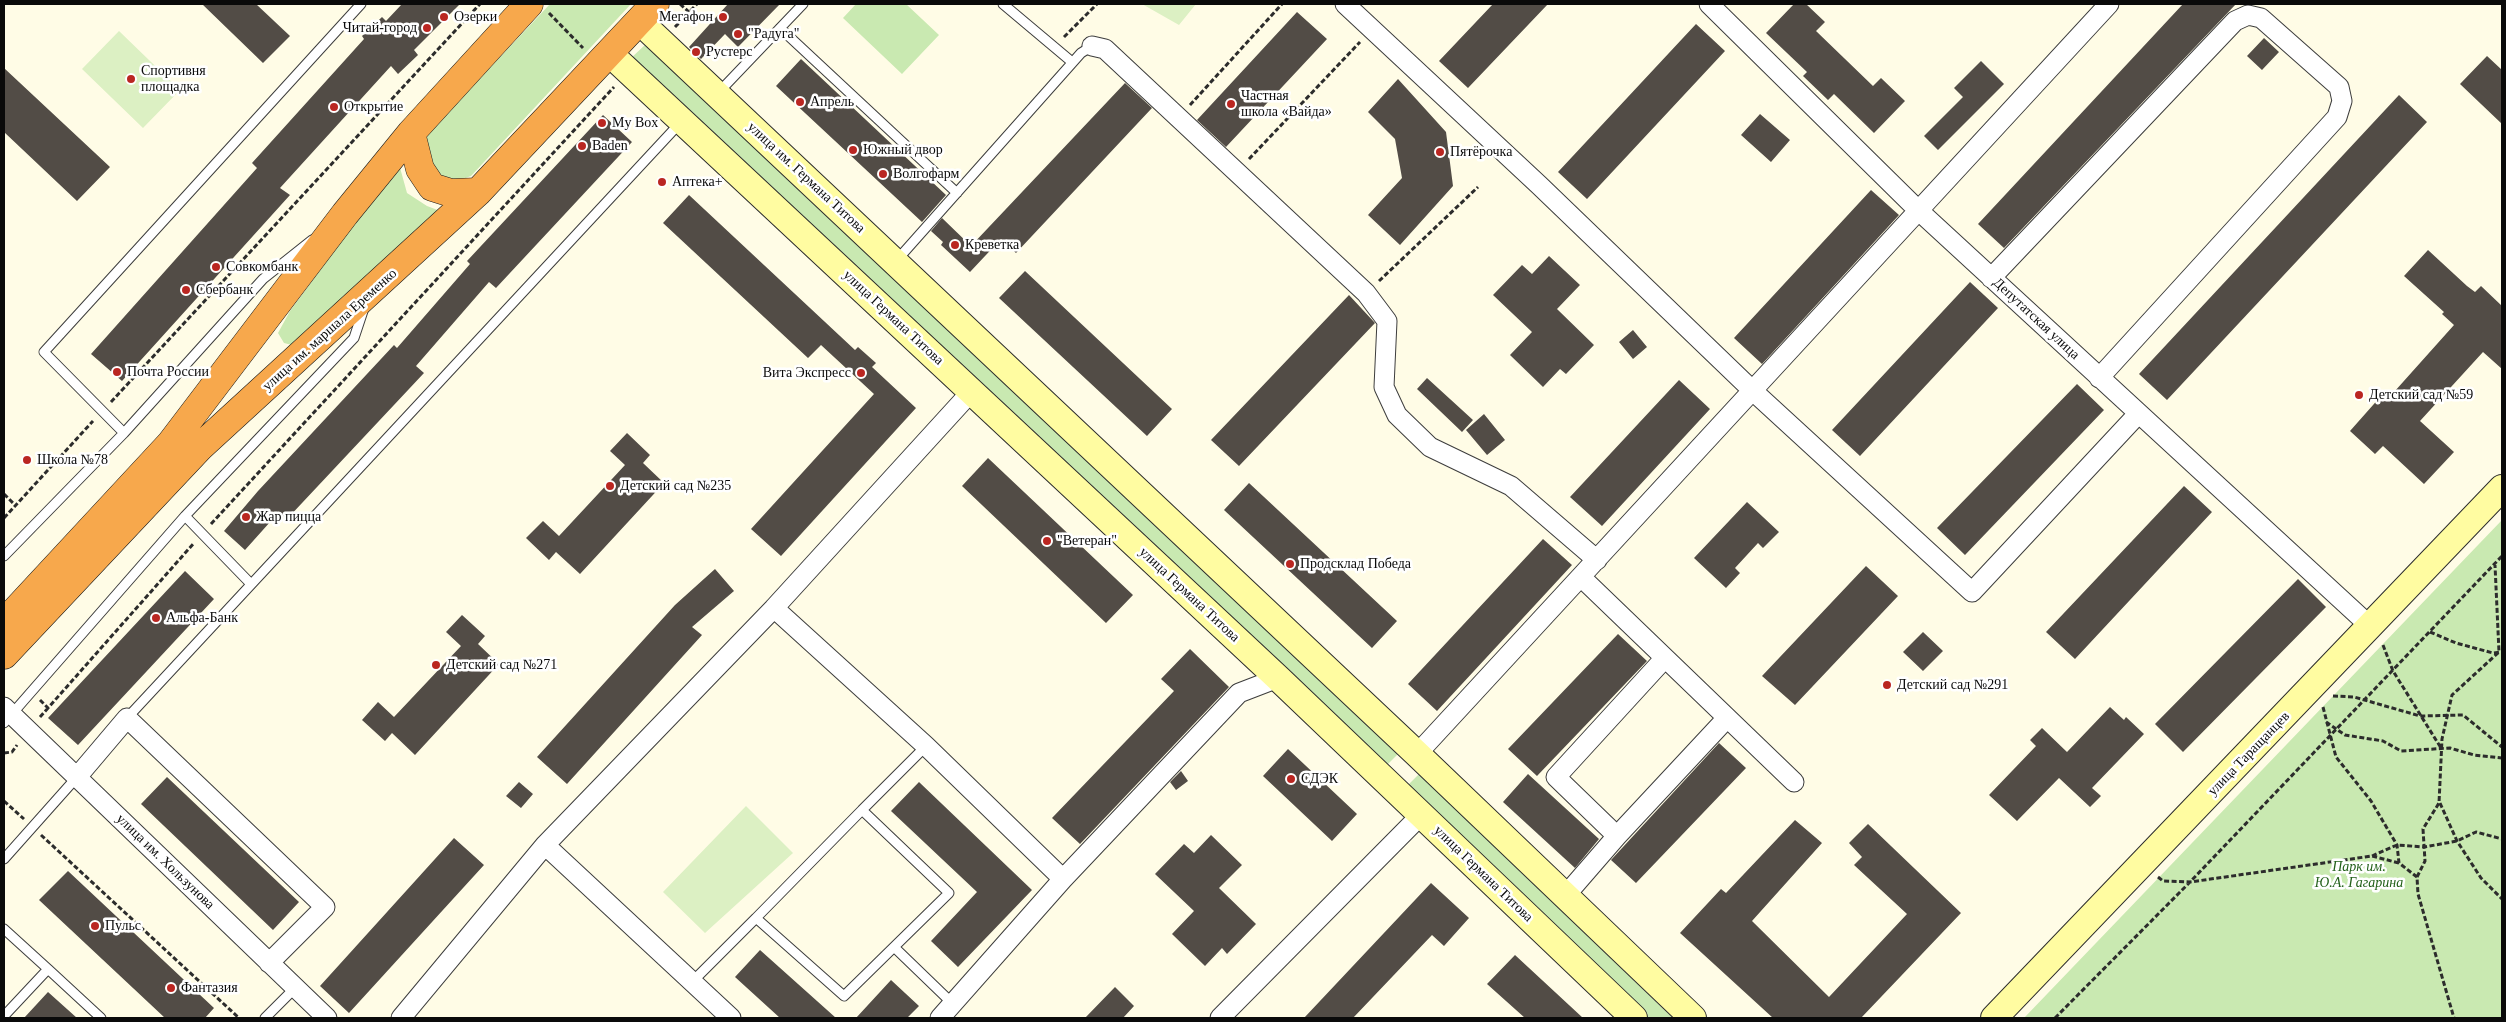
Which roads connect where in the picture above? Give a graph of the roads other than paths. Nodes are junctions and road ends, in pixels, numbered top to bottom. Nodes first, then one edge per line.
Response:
1 (361, 4) edge
2 (803, 4) edge
3 (1003, 4) edge
4 (1345, 4) edge
5 (1709, 4) edge
6 (2109, 4) edge
7 (538, 7) edge
8 (647, 12) edge
9 (780, 28) junction
10 (1092, 46) joint
11 (604, 58) junction
12 (1072, 62) junction
13 (717, 94) junction
14 (683, 120) junction
15 (411, 133) junction
16 (478, 192) junction
17 (956, 193) junction
18 (1918, 210) junction
19 (345, 214) junction
20 (895, 262) junction
21 (1991, 278) junction
22 (370, 294) junction
23 (2099, 378) junction
24 (1753, 391) junction
25 (971, 392) junction
26 (2138, 414) junction
27 (124, 433) junction
28 (2502, 488) edge
29 (185, 516) junction
30 (4, 556) edge
31 (1597, 560) junction
32 (1581, 577) junction
33 (251, 584) junction
34 (774, 608) junction
35 (4, 623) edge
36 (2371, 627) junction
37 (4, 655) edge
38 (1664, 659) junction
39 (1278, 678) junction
40 (6, 715) edge
41 (127, 718) junction
42 (1727, 718) junction
43 (926, 746) junction
44 (1420, 757) junction
45 (77, 777) junction
46 (1794, 782) dead end
47 (1393, 789) junction
48 (862, 810) junction
49 (1421, 815) junction
50 (1617, 836) junction
51 (545, 845) junction
52 (4, 858) edge
53 (1063, 879) junction
54 (1565, 896) junction
55 (756, 918) junction
56 (4, 929) edge
57 (894, 947) junction
58 (269, 963) junction
59 (48, 969) junction
60 (692, 982) junction
61 (295, 988) junction
62 (953, 1004) junction
63 (4, 1016) edge
64 (101, 1018) edge
65 (265, 1018) edge
66 (326, 1018) edge
67 (401, 1018) edge
68 (730, 1018) edge
69 (940, 1018) edge
70 (1221, 1018) edge
71 (1634, 1018) edge
72 (1693, 1018) edge
73 (1994, 1018) edge

1 - 27 lane
2 - 9 lane
3 - 12 lane
4 - 24 street
5 - 18 street, Депутатская улица
6 - 18 street
7 - 15 highway
8 - 11 highway, улица им. маршала Еременко
8 - 13 street
9 - 13 lane
9 - 17 lane
10 - 12 lane
10 - 31 street
11 - 14 street, улица Германа Титова
11 - 16 highway, улица им. маршала Еременко
12 - 17 lane
13 - 20 street, улица им. Германа Титова
14 - 25 street, улица Германа Титова
14 - 33 lane
15 - 16 highway
15 - 19 highway
16 - 22 highway, улица им. маршала Еременко
17 - 20 lane
18 - 21 street, Депутатская улица
18 - 24 street
19 - 27 lane
19 - 35 highway
20 - 44 street
21 - 23 street, Депутатская улица
21 - 23 street
22 - 29 lane
22 - 37 highway, улица им. маршала Еременко
23 - 26 street, Депутатская улица
24 - 26 street
24 - 31 street
25 - 34 street
25 - 39 street, улица Германа Титова
26 - 36 street, Депутатская улица
27 - 30 lane
28 - 36 street, улица Таращанцев
29 - 33 lane
29 - 40 lane
31 - 32 street
32 - 38 street
32 - 44 street
33 - 41 lane
34 - 43 street
34 - 51 street
36 - 73 street, улица Таращанцев
38 - 42 street
38 - 50 street
39 - 47 street, улица Германа Титова
39 - 53 street
40 - 45 street, улица им. Хользунова
41 - 45 street
41 - 58 street
42 - 46 street
42 - 50 street
43 - 48 lane
43 - 53 street
44 - 47 street
44 - 54 street
45 - 52 lane
45 - 58 street, улица им. Хользунова
47 - 49 street, улица Германа Титова
48 - 55 lane
48 - 57 lane
49 - 70 street
49 - 71 street, улица Германа Титова
50 - 54 street
51 - 60 street
51 - 67 street
53 - 62 street
54 - 72 street
55 - 57 lane
55 - 60 lane
56 - 59 lane
57 - 62 lane
58 - 61 street, улица им. Хользунова
59 - 63 lane
59 - 64 lane
60 - 68 street
61 - 65 lane
61 - 66 street, улица им. Хользунова
62 - 69 street

